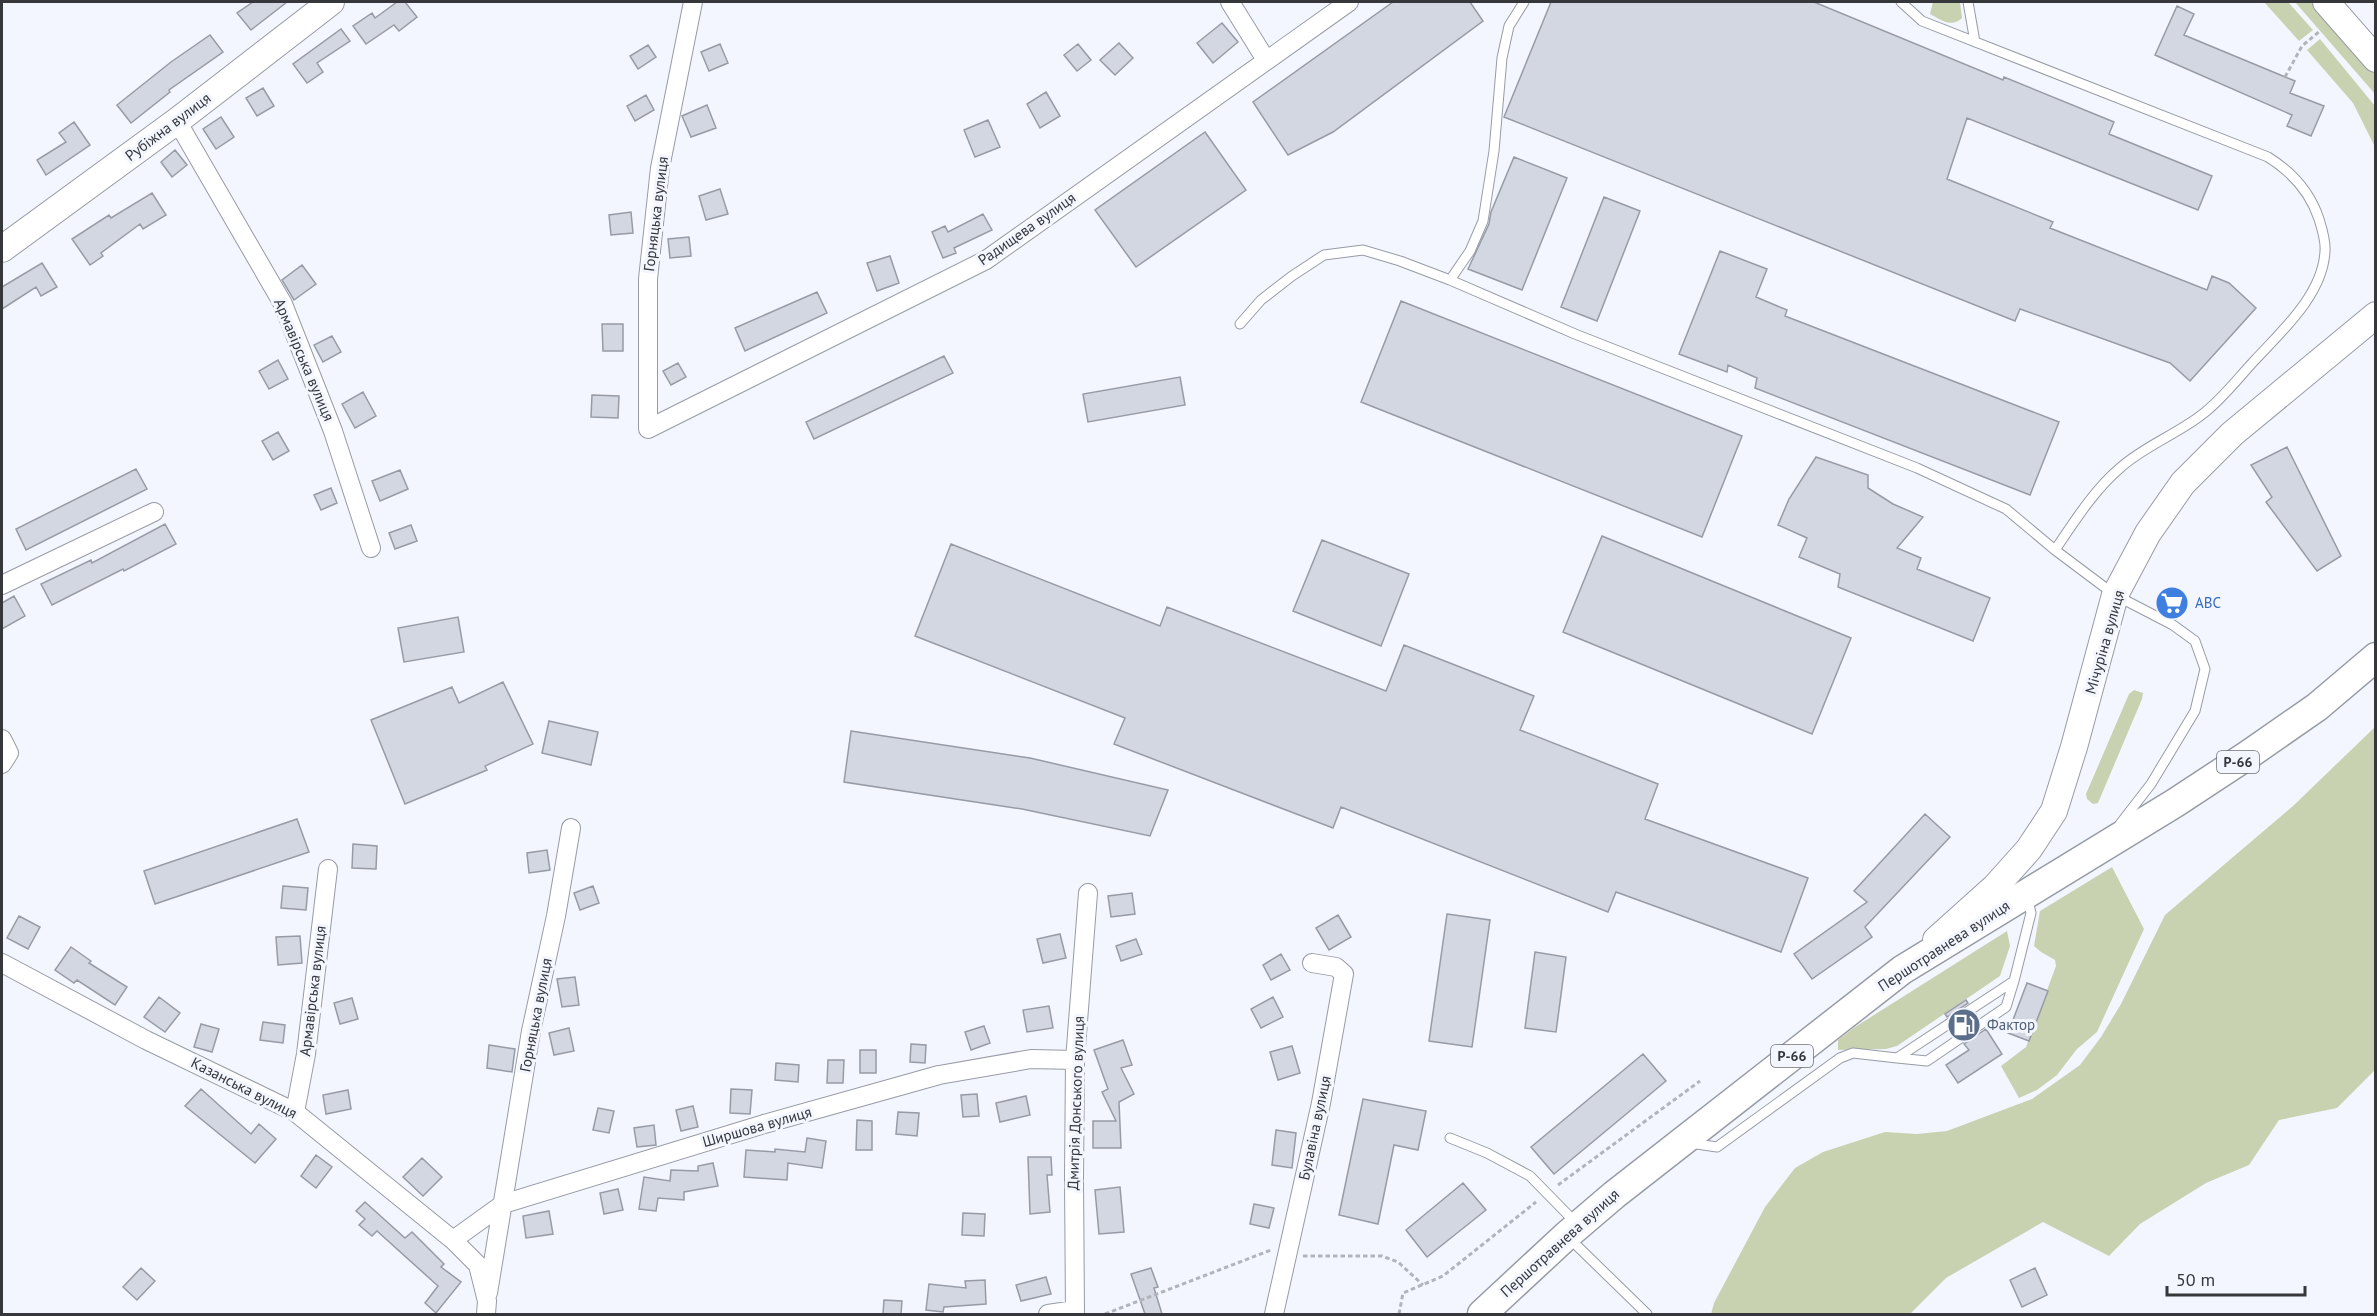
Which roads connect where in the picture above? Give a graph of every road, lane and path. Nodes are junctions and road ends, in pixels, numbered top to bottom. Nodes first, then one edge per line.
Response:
1 (331, 2) edge
2 (693, 2) edge
3 (1230, 2) edge
4 (1349, 2) edge
5 (1524, 2) edge
6 (1901, 2) edge
7 (1968, 2) edge
8 (2326, 2) edge
9 (2320, 32) dead end
10 (1975, 42) junction
11 (2376, 59) edge
12 (1266, 60) junction
13 (2285, 76) dead end
14 (177, 121) junction
15 (2, 249) edge
16 (1450, 280) junction
17 (2376, 315) edge
18 (1240, 324) dead end
19 (648, 429) joint
20 (154, 512) dead end
21 (371, 548) dead end
22 (2055, 550) junction
23 (2, 585) edge
24 (2115, 595) junction
25 (2376, 657) edge
26 (2, 739) edge
27 (2, 764) edge
28 (571, 828) dead end
29 (2092, 854) junction
30 (328, 869) dead end
31 (1089, 893) dead end
32 (2026, 894) junction
33 (2, 963) edge
34 (1312, 963) dead end
35 (1902, 970) junction
36 (2014, 981) junction
37 (1897, 1058) junction
38 (1075, 1060) junction
39 (1700, 1081) dead end
40 (296, 1112) junction
41 (1450, 1138) dead end
42 (1681, 1142) junction
43 (1548, 1192) junction
44 (503, 1204) junction
45 (1572, 1231) junction
46 (453, 1240) junction
47 (1289, 1246) junction
48 (1423, 1285) junction
49 (486, 1308) edge
50 (1075, 1312) edge
51 (1048, 1314) edge
52 (1105, 1314) edge
53 (1274, 1314) edge
54 (1399, 1314) edge
55 (1482, 1314) edge
56 (1647, 1314) edge

1 - 14 street, Рубіжна вулиця
2 - 19 street, Горняцька вулиця
3 - 12 street
4 - 12 street, Радищева вулиця
5 - 16 lane
6 - 10 lane
7 - 10 lane
8 - 11 street
9 - 13 path
10 - 22 lane
12 - 19 street, Радищева вулиця
14 - 15 street, Рубіжна вулиця
14 - 21 street, Армавірська вулиця
16 - 18 lane
16 - 22 lane
17 - 24 street, Мічуріна вулиця
20 - 23 street
22 - 24 lane
24 - 29 lane
24 - 35 street, Мічуріна вулиця
25 - 29 main road, Першотравнева вулиця / Р-66
26 - 27 street
28 - 44 street, Горняцька вулиця
29 - 32 main road, Першотравнева вулиця / Р-66
30 - 40 street, Армавірська вулиця
31 - 38 street, Дмитрія Донського вулиця
32 - 35 main road, Першотравнева вулиця / Р-66
32 - 36 lane
33 - 40 street, Казанська вулиця
34 - 47 street, Булавіна вулиця
35 - 42 main road, Першотравнева вулиця / Р-66
36 - 37 lane
36 - 37 lane
37 - 42 lane
38 - 44 street, Ширшова вулиця
38 - 50 street, Дмитрія Донського вулиця
39 - 43 path
40 - 46 street, Казанська вулиця
41 - 43 lane
42 - 45 main road, Першотравнева вулиця / Р-66
43 - 45 lane
43 - 48 path
44 - 46 street, Ширшова вулиця
44 - 49 street, Горняцька вулиця
45 - 55 main road, Першотравнева вулиця / Р-66
45 - 56 lane
46 - 49 street, Казанська вулиця
47 - 48 path
47 - 52 path
47 - 53 street, Булавіна вулиця
48 - 54 path
50 - 51 street

